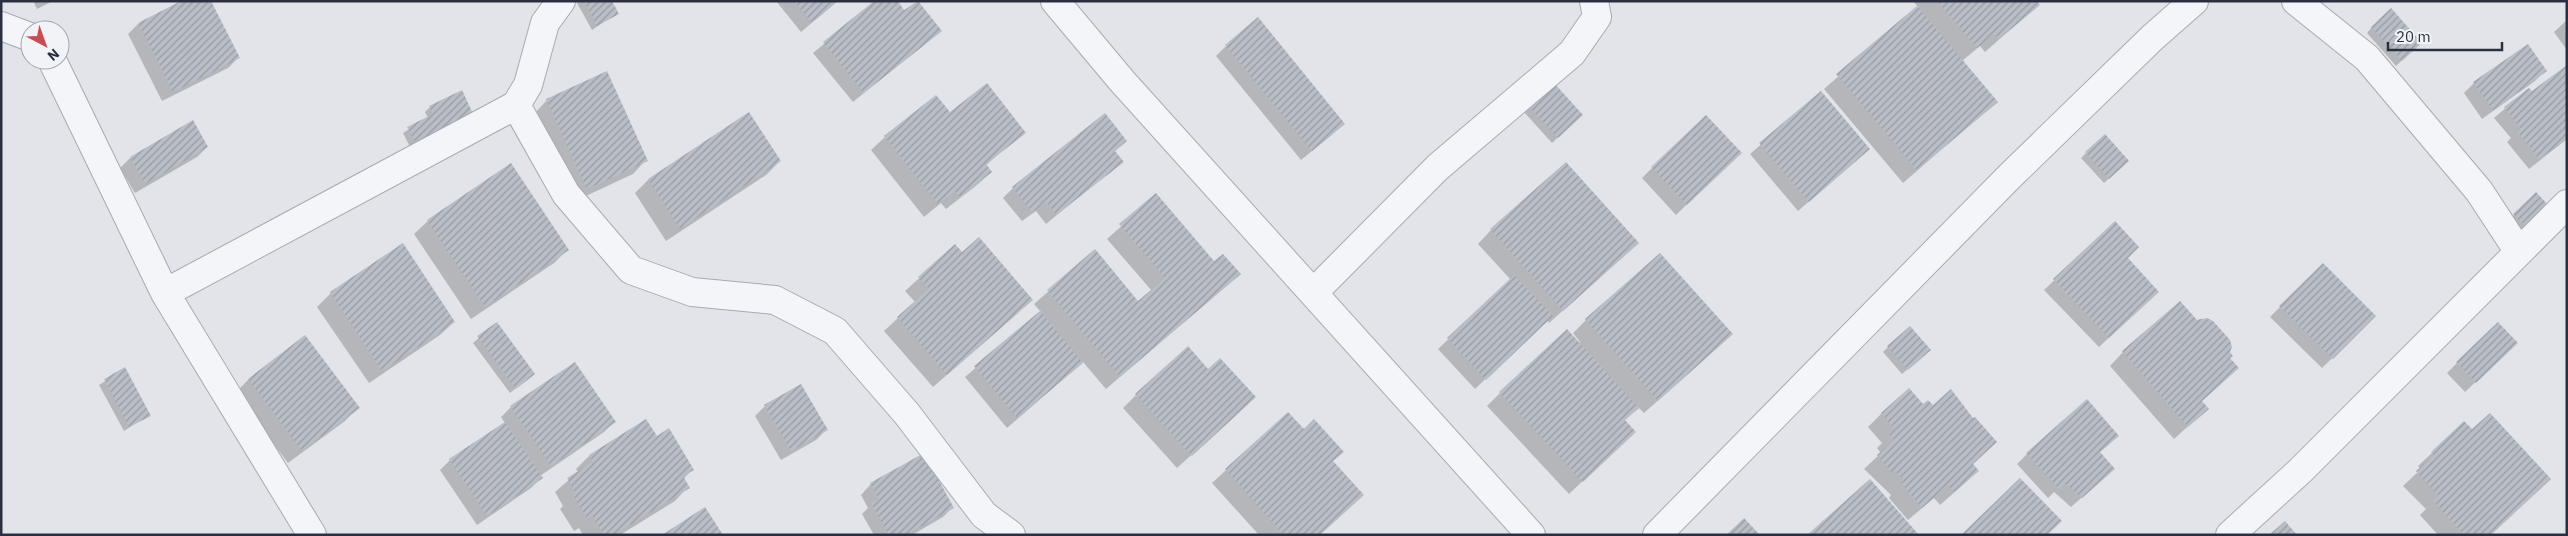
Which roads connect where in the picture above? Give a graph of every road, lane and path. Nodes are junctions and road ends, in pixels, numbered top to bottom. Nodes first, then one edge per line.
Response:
1 (561, 1) edge
2 (1055, 1) edge
3 (1594, 1) edge
4 (2194, 1) edge
5 (2296, 1) edge
6 (1, 26) edge
7 (20, 33) edge
8 (57, 70) edge
9 (516, 105) junction
10 (2567, 204) edge
11 (2519, 252) junction
12 (1314, 292) junction
13 (165, 294) junction
14 (312, 535) edge
15 (1011, 535) edge
16 (1531, 535) edge
17 (1657, 535) edge
18 (2230, 535) edge

1 - 9 street
2 - 12 street
3 - 12 street
4 - 17 street
5 - 11 street
6 - 7 street
8 - 13 street
9 - 13 street
9 - 15 street
10 - 11 street
11 - 18 street
12 - 16 street
13 - 14 street

